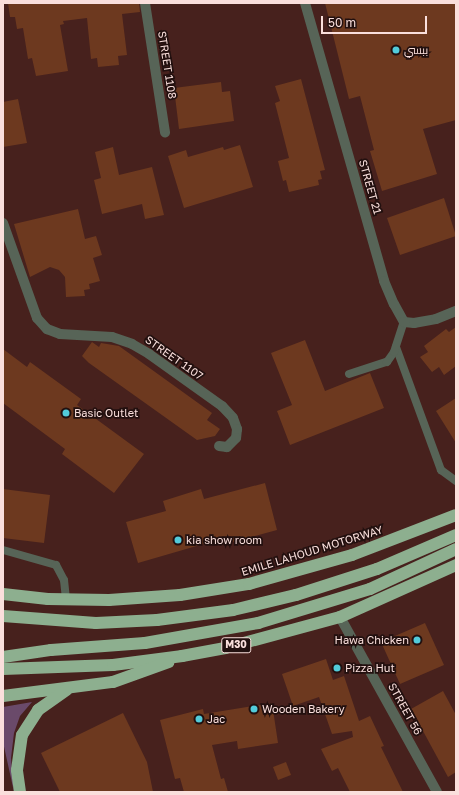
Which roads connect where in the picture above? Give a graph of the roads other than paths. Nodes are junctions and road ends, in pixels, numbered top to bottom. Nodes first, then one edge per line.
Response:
1 (145, 3) edge
2 (305, 3) edge
3 (165, 132) dead end
4 (3, 223) edge
5 (456, 311) edge
6 (404, 322) junction
7 (396, 347) junction
8 (349, 374) dead end
9 (219, 446) dead end
10 (456, 481) edge
11 (456, 515) edge
12 (456, 535) edge
13 (456, 548) edge
14 (3, 550) edge
15 (456, 565) edge
16 (3, 594) edge
17 (66, 600) junction
18 (3, 616) edge
19 (340, 617) junction
20 (182, 656) junction
21 (3, 657) edge
22 (3, 669) edge
23 (72, 687) junction
24 (3, 696) edge
25 (20, 792) edge
26 (437, 792) edge

1 - 3 street, STREET 1108
2 - 6 street, STREET 21
4 - 9 street, STREET 1107
5 - 6 street
6 - 7 lane
7 - 8 lane
7 - 10 lane
11 - 17 highway, EMILE LAHOUD MOTORWAY
12 - 18 highway
13 - 21 highway
14 - 17 lane
15 - 19 highway, M30
16 - 17 highway, EMILE LAHOUD MOTORWAY
19 - 20 highway, M30
19 - 26 street, STREET 56
20 - 22 highway, M30
20 - 23 highway
23 - 24 highway
23 - 25 highway

